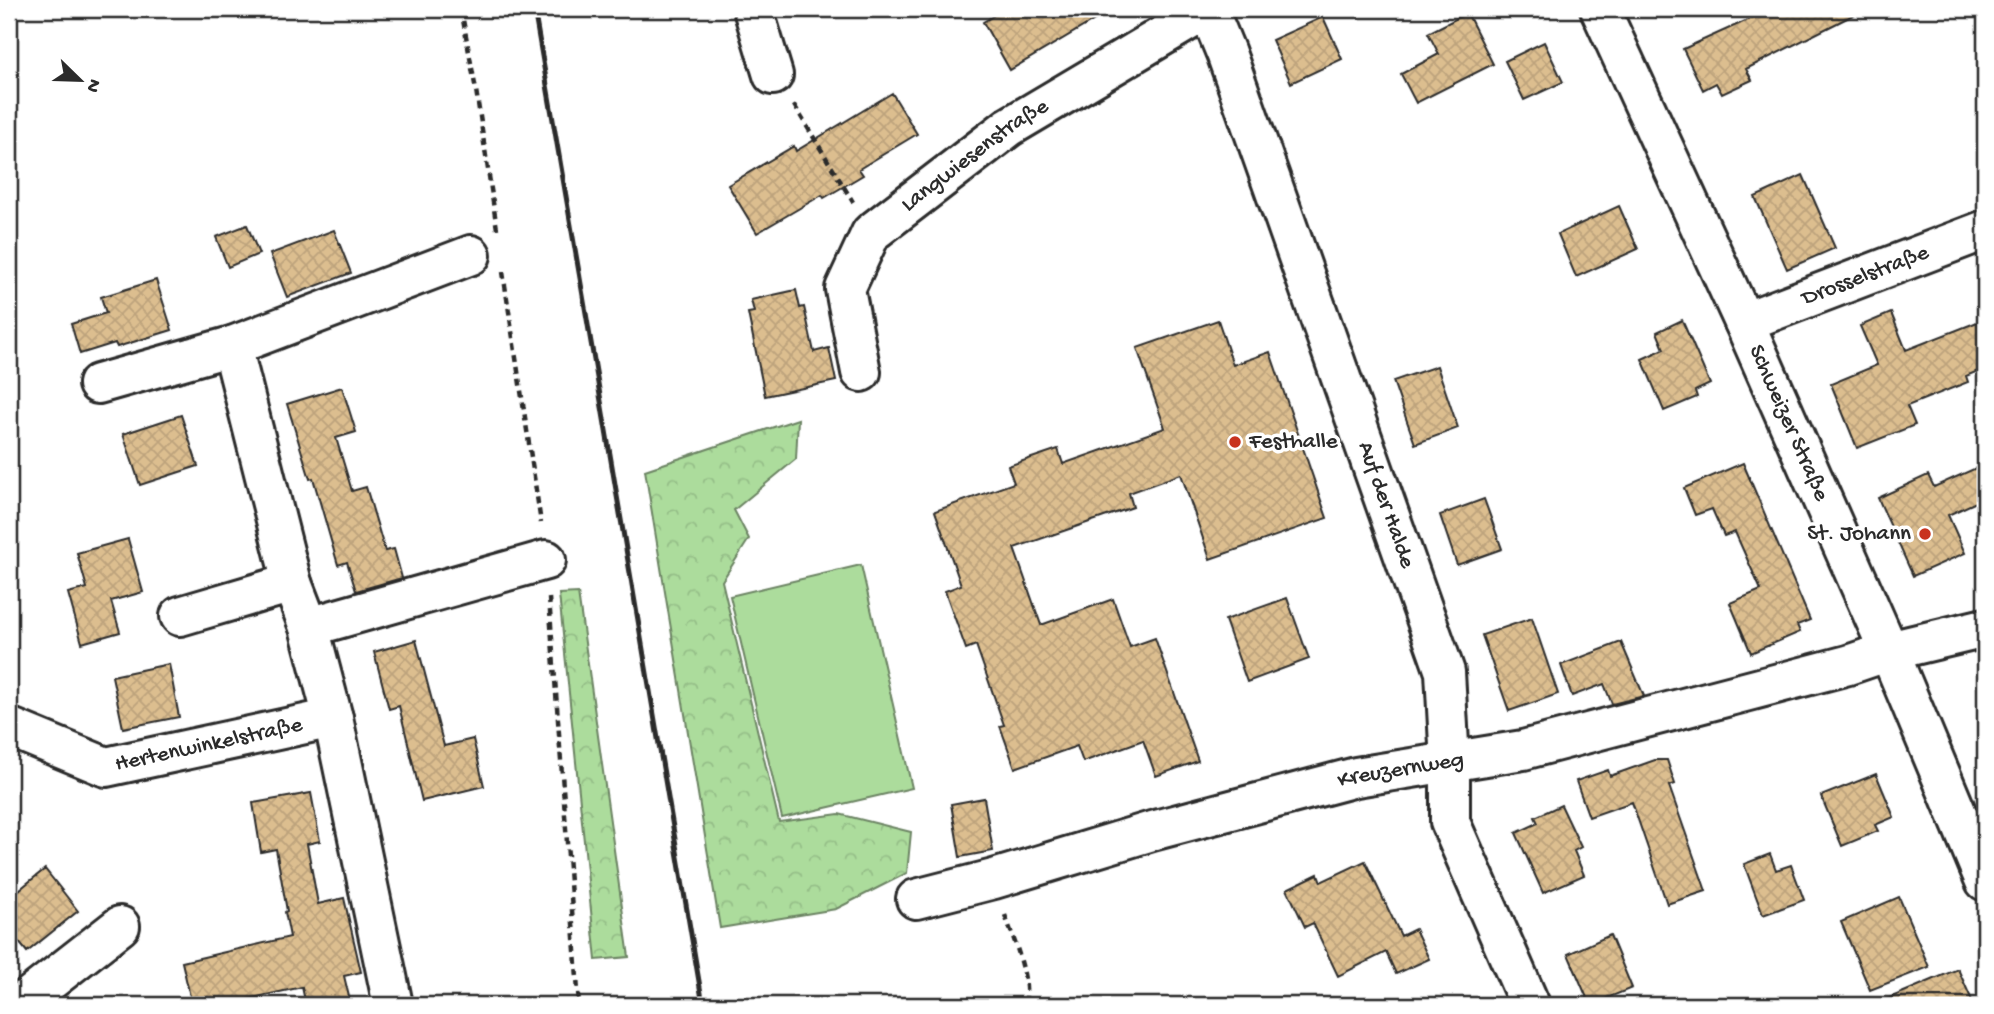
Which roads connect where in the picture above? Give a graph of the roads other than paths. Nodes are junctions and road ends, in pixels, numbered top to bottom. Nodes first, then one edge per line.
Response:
1 (753, 9) edge
2 (1208, 9) edge
3 (1614, 13) edge
4 (773, 75) road end
5 (1985, 230) edge
6 (491, 255) road end
7 (1744, 322) junction
8 (232, 346) junction
9 (861, 372) dead end
10 (98, 384) dead end
11 (546, 560) road end
12 (292, 583) junction
13 (180, 615) dead end
14 (309, 627) junction
15 (1985, 628) edge
16 (1889, 651) junction
17 (333, 718) junction
18 (9, 727) edge
19 (1450, 763) junction
20 (1985, 881) edge
21 (916, 899) dead end
22 (120, 926) dead end
23 (19, 1005) edge
24 (393, 1005) edge
25 (1530, 1005) edge

1 - 4 street
2 - 9 street, Langwiesenstraße
2 - 19 street, Auf der Halde
3 - 7 street, Schweizer Straße
5 - 7 street, Drosselstraße
6 - 8 street
7 - 16 street, Schweizer Straße
8 - 10 street
8 - 12 street
11 - 14 street
12 - 13 street
12 - 14 street
14 - 17 street
15 - 16 street, Kreuzernweg
16 - 19 street, Kreuzernweg
16 - 20 street, Schweizer Straße
17 - 18 street, Hertenwinkelstraße
17 - 24 street
19 - 21 street, Kreuzernweg
19 - 25 street, Auf der Halde
22 - 23 street

